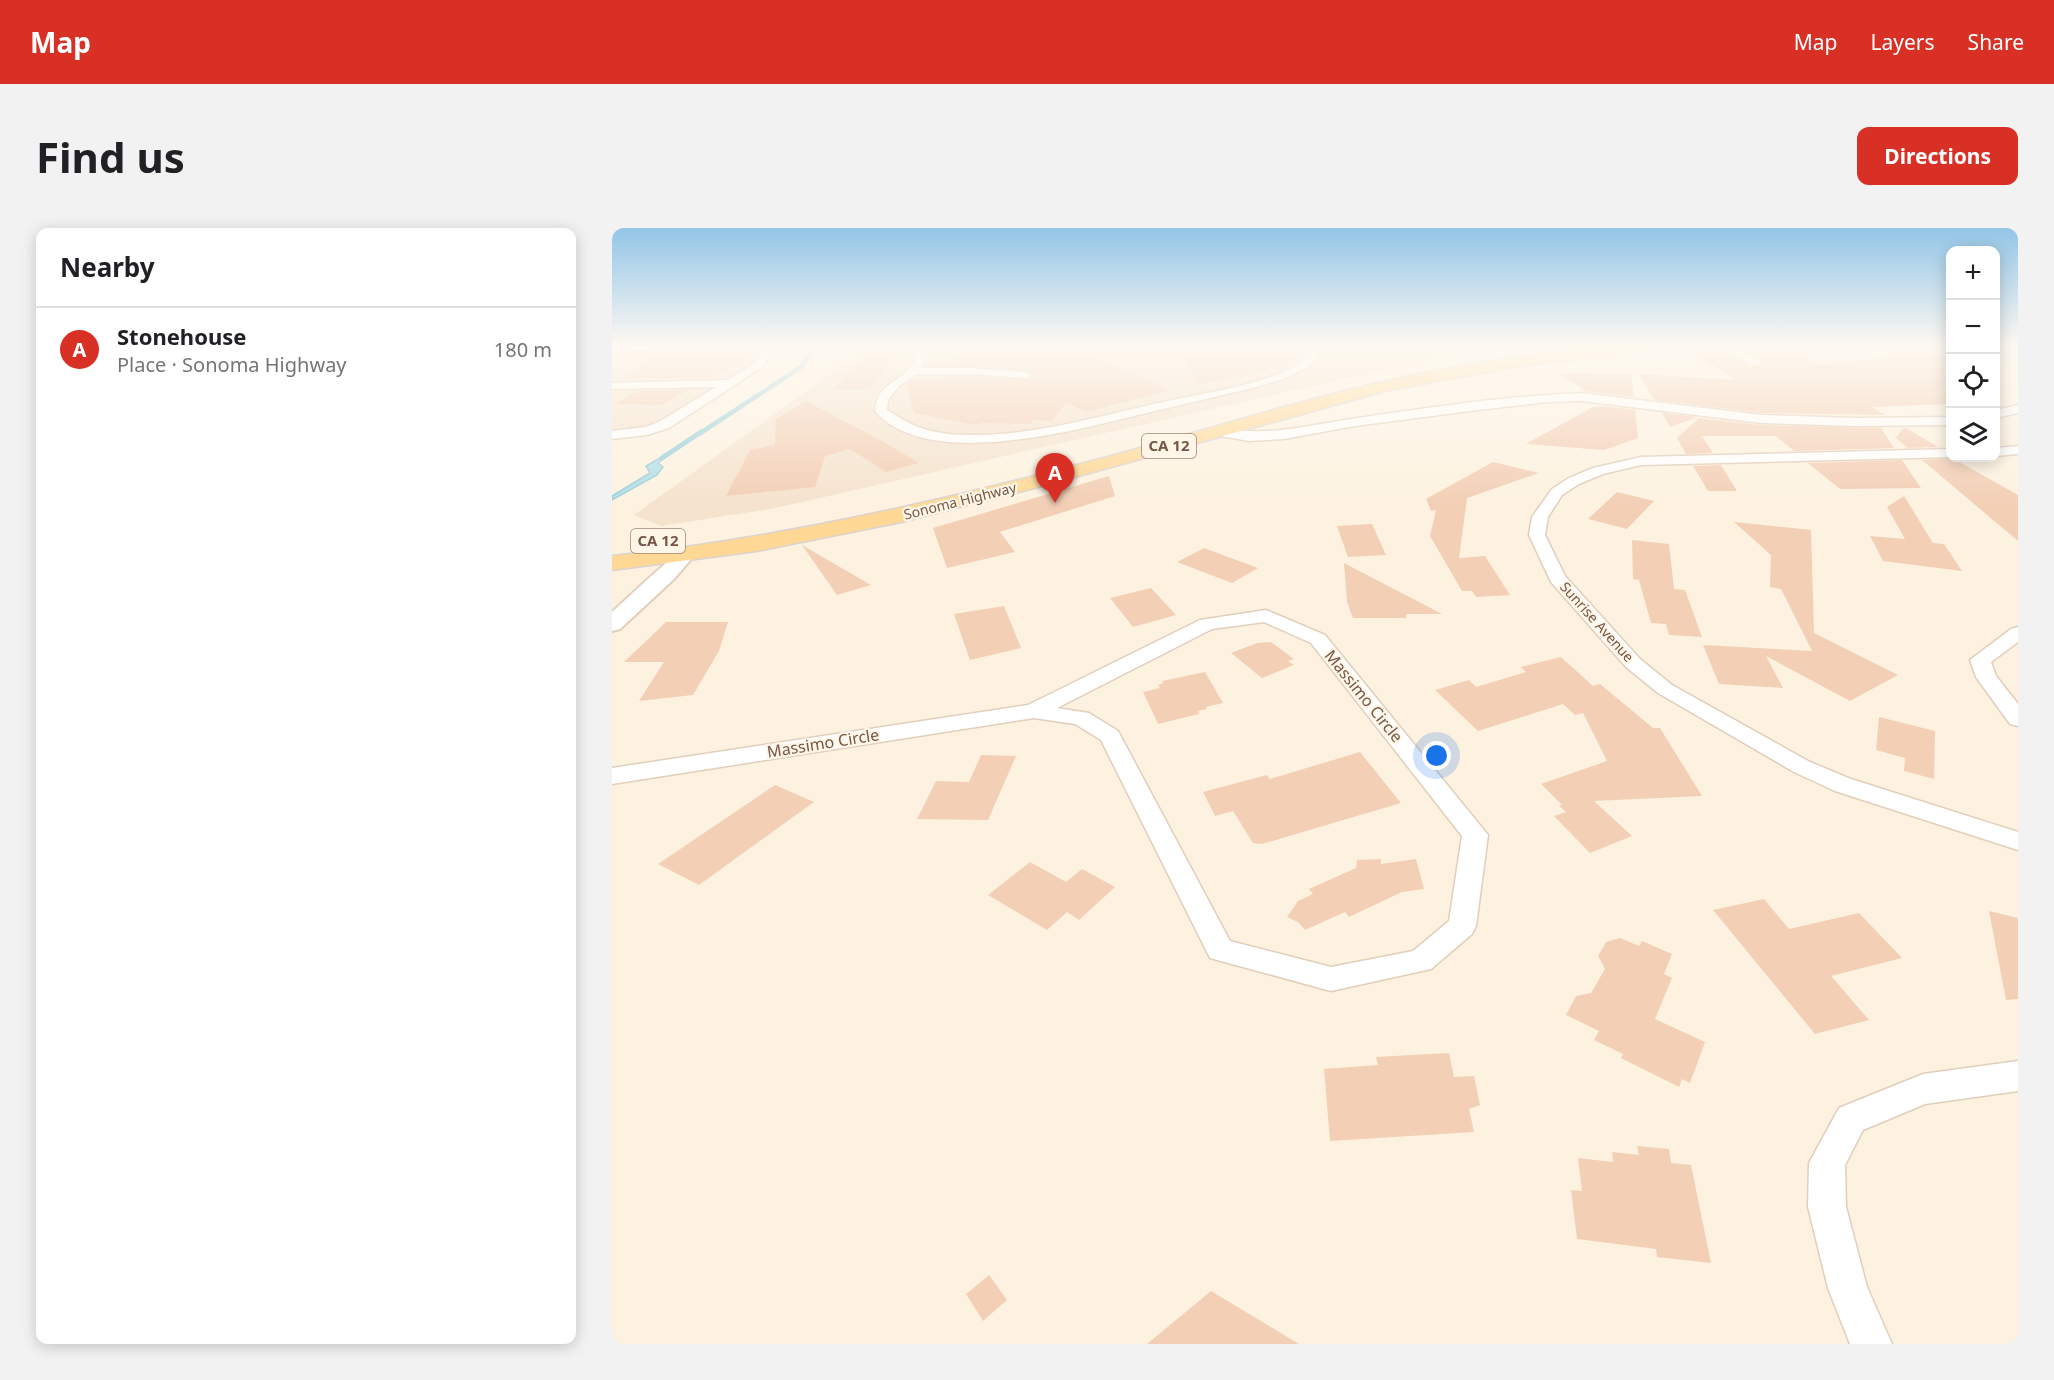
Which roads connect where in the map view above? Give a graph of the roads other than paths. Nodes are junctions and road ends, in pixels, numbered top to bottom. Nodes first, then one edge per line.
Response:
1 (707, 398) edge
2 (883, 398) edge
3 (1192, 398) edge
4 (1294, 398) edge
5 (1344, 398) edge
6 (1546, 398) edge
7 (1591, 398) edge
8 (2018, 409) edge
9 (2000, 413) edge
10 (1210, 416) dead end
11 (1946, 421) edge
12 (1221, 432) junction
13 (612, 435) edge
14 (2018, 450) edge
15 (2000, 452) edge
16 (1946, 453) edge
17 (742, 528) dead end
18 (704, 535) junction
19 (612, 545) edge
20 (683, 557) junction
21 (612, 563) edge
22 (612, 624) edge
23 (2018, 633) edge
24 (1034, 711) junction
25 (2018, 719) edge
26 (612, 776) edge
27 (2018, 841) edge
28 (2018, 1076) edge
29 (1870, 1344) edge

1 - 13 street
2 - 3 street
4 - 10 main road, CA 12
5 - 12 main road, Sonoma Highway / CA 12
6 - 12 street
7 - 11 street
8 - 9 street
12 - 20 main road, Sonoma Highway / CA 12
14 - 15 street
16 - 27 street, Sunrise Avenue
17 - 18 main road, CA 12
18 - 19 main road, CA 12
18 - 20 main road
20 - 21 main road, Sonoma Highway / CA 12
20 - 22 street
23 - 25 street
24 - 24 street, Massimo Circle
24 - 26 street, Massimo Circle
28 - 29 street

